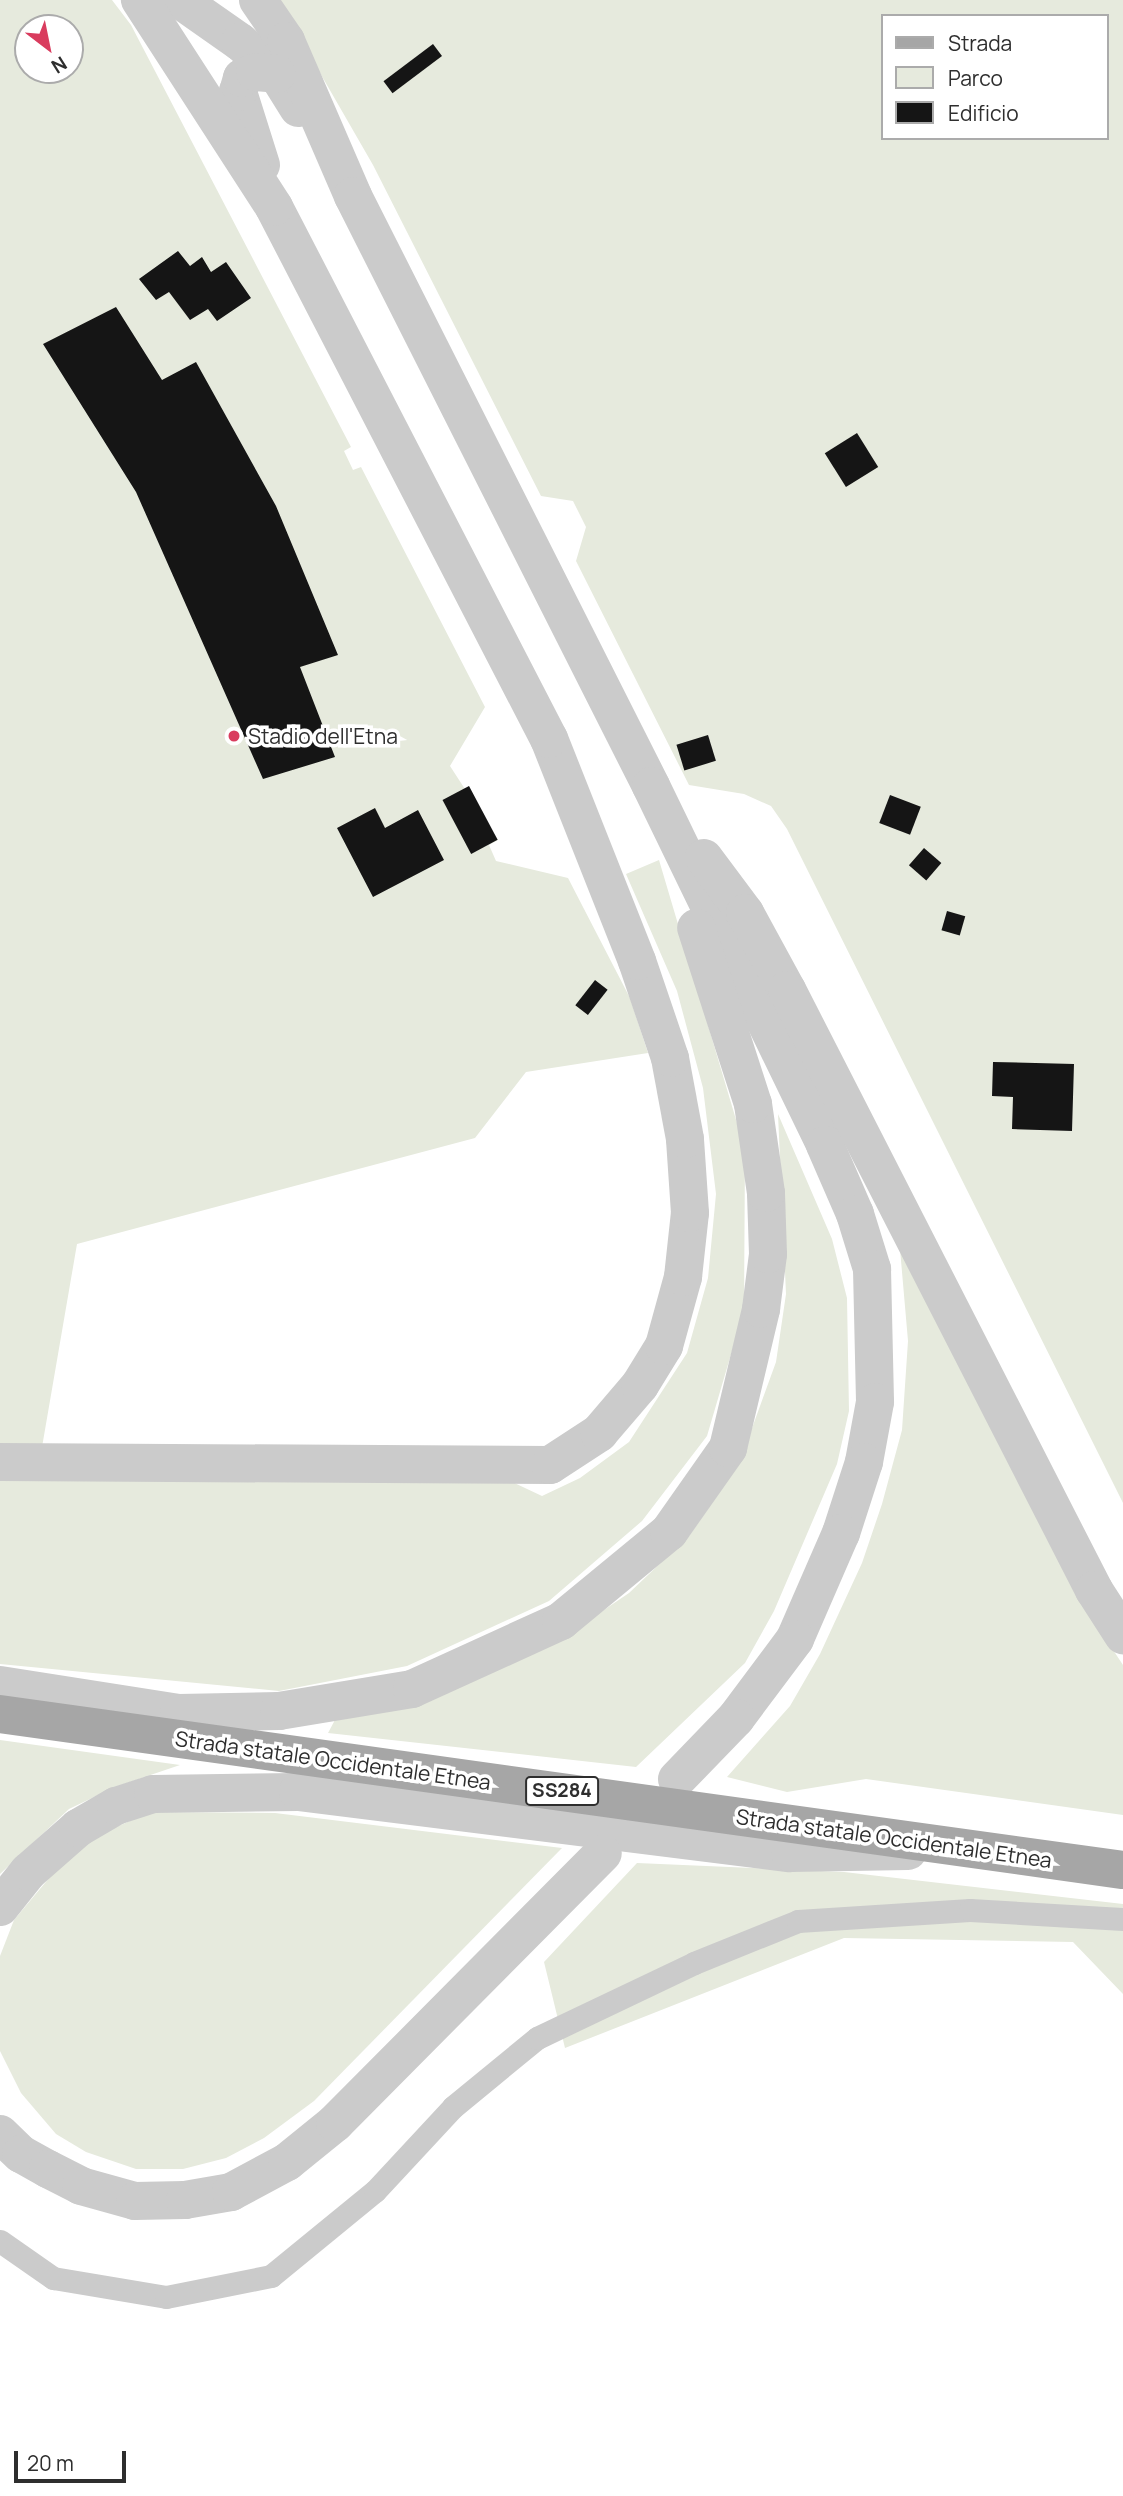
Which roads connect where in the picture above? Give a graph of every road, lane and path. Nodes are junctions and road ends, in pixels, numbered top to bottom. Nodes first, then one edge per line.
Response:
1 (140, 0) edge
2 (180, 0) edge
3 (258, 0) edge
4 (277, 74) junction
5 (353, 197) junction
6 (274, 206) junction
7 (651, 786) junction
8 (0, 1462) edge
9 (1123, 1635) edge
10 (0, 1685) edge
11 (0, 1714) edge
12 (677, 1779) dead end
13 (983, 1850) junction
14 (603, 1853) dead end
15 (1123, 1870) edge
16 (0, 1908) edge
17 (1123, 1919) edge
18 (0, 2108) edge
19 (0, 2134) edge
20 (48, 2169) junction
21 (0, 2241) edge

1 - 6 street
2 - 4 street
3 - 5 street
4 - 5 street
4 - 6 street
5 - 7 street
6 - 8 street
7 - 9 street
7 - 10 street
7 - 12 street
11 - 13 main road, Strada statale Occidentale Etnea / SS284
13 - 15 main road, Strada statale Occidentale Etnea / SS284
13 - 16 street
14 - 20 street
17 - 21 lane
18 - 20 street
19 - 20 street

